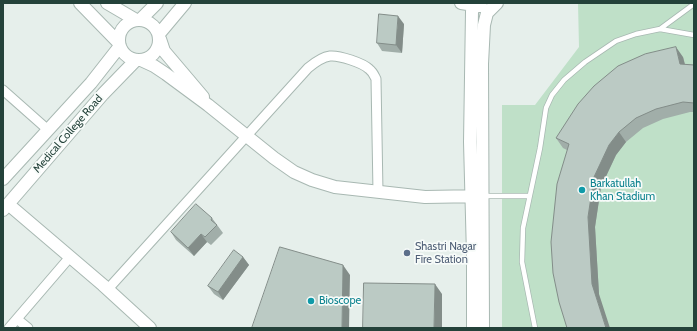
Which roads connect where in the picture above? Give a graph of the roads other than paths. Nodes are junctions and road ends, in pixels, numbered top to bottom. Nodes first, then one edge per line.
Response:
1 (80, 3) edge
2 (107, 3) edge
3 (157, 3) edge
4 (185, 3) edge
5 (460, 3) edge
6 (476, 4) edge
7 (694, 4) edge
8 (494, 5) edge
9 (138, 20) junction
10 (660, 29) junction
11 (694, 35) edge
12 (159, 37) junction
13 (119, 44) junction
14 (138, 60) junction
15 (3, 90) edge
16 (208, 105) junction
17 (48, 129) junction
18 (246, 135) junction
19 (3, 179) edge
20 (378, 192) junction
21 (476, 196) junction
22 (530, 196) junction
23 (6, 207) edge
24 (70, 258) junction
25 (108, 289) junction
26 (17, 319) junction
27 (9, 328) edge
28 (28, 328) edge
29 (150, 328) edge
30 (473, 328) edge
31 (483, 328) edge
32 (535, 328) edge

1 - 13 street
2 - 9 street
3 - 9 street
4 - 12 street
5 - 6 street
6 - 8 street
6 - 21 street
7 - 10 lane
8 - 21 street
9 - 12 street
9 - 13 street
10 - 11 lane
10 - 22 lane
12 - 14 street
12 - 16 street
13 - 14 street
13 - 17 street, Medical College Road
14 - 16 street
14 - 23 street, Medical College Road
15 - 17 street
16 - 18 street
17 - 19 street, Medical College Road
18 - 20 street
18 - 20 street
18 - 25 street
20 - 21 street
21 - 22 lane
21 - 30 street
21 - 31 street
22 - 32 lane
23 - 24 street
24 - 25 street
24 - 26 street
25 - 29 street
26 - 27 street
26 - 28 street

